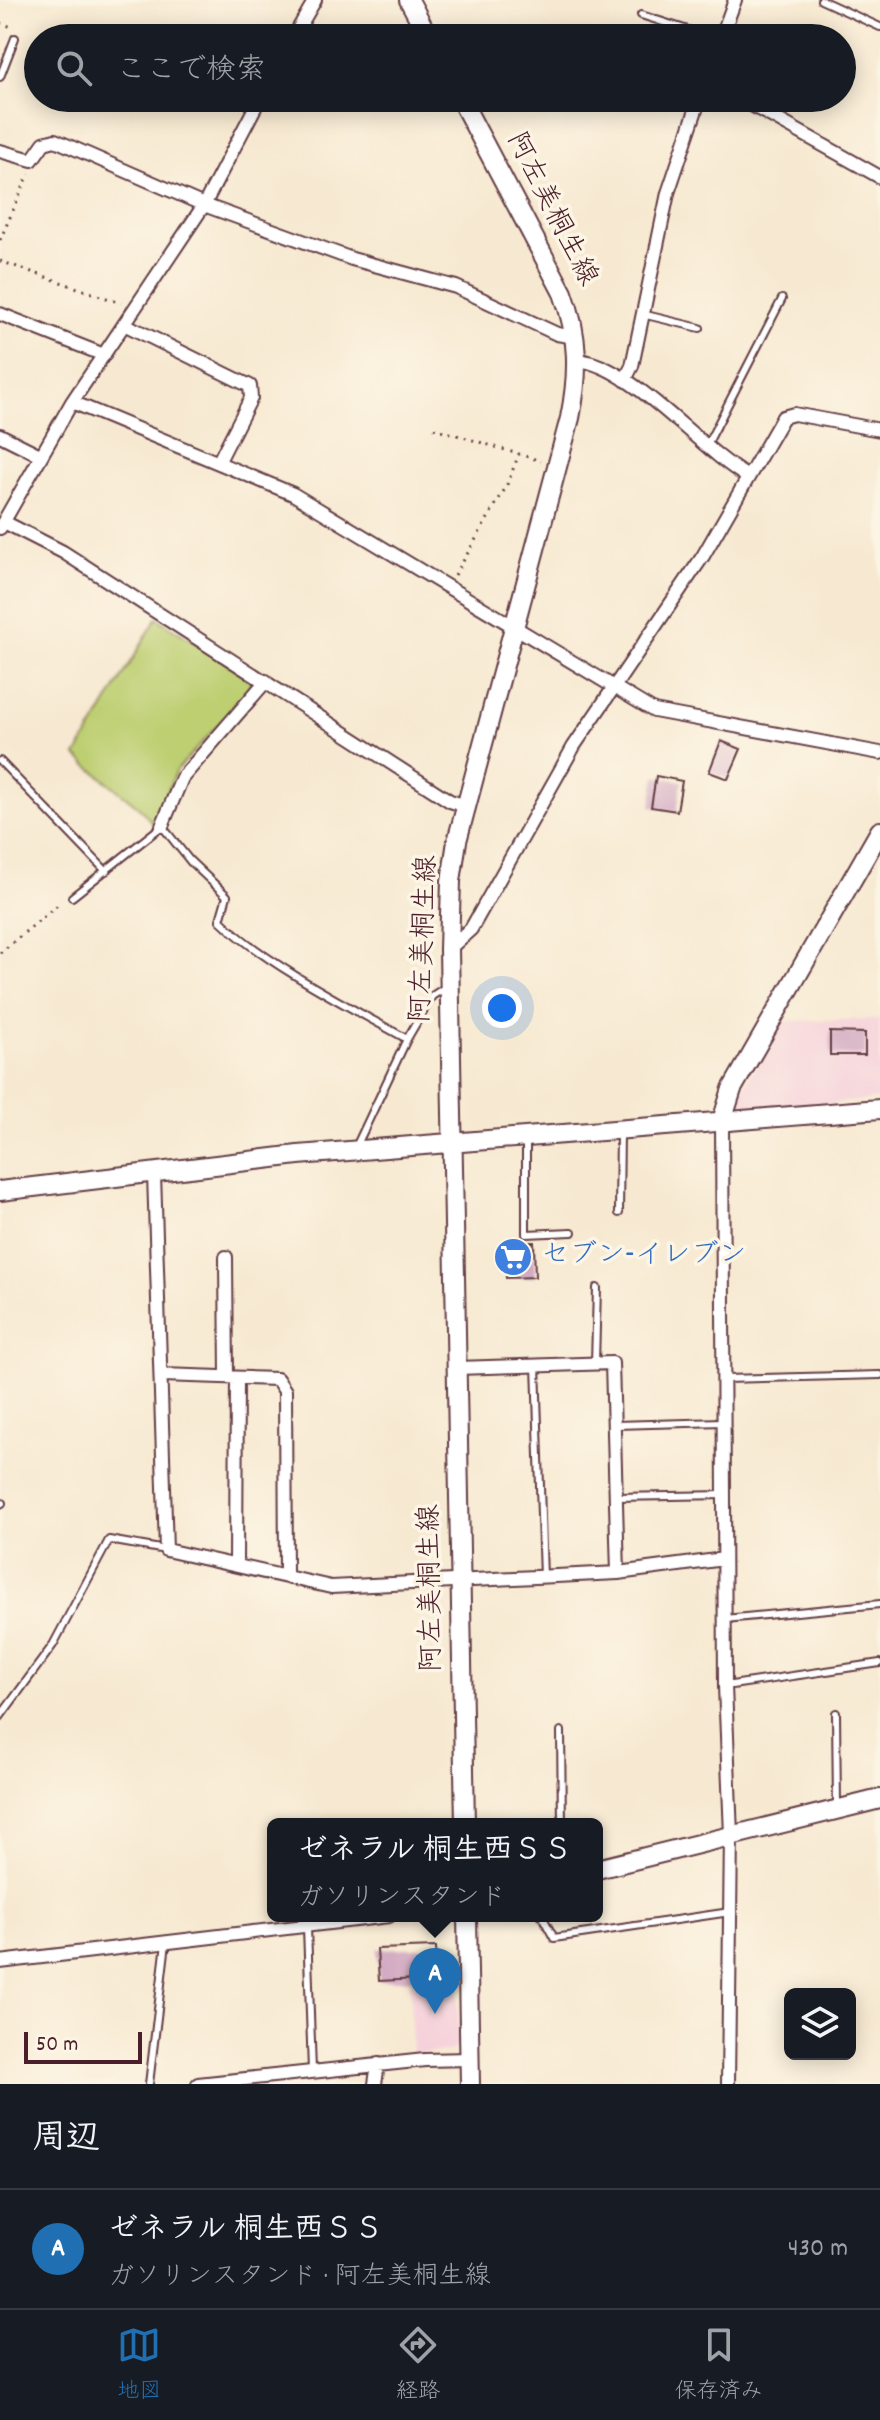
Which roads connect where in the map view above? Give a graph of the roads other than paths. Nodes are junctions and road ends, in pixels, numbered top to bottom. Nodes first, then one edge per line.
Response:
1 (315, 0) edge
2 (409, 0) edge
3 (735, 0) edge
4 (821, 0) edge
5 (641, 15) dead end
6 (301, 24) edge
7 (422, 24) edge
8 (669, 24) edge
9 (726, 24) edge
10 (880, 27) edge
11 (15, 38) dead end
12 (0, 77) edge
13 (253, 112) edge
14 (467, 112) edge
15 (695, 112) edge
16 (764, 112) edge
17 (0, 151) edge
18 (880, 177) edge
19 (204, 205) junction
20 (782, 299) dead end
21 (0, 314) edge
22 (642, 314) junction
23 (124, 324) junction
24 (700, 328) dead end
25 (575, 337) junction
26 (104, 355) junction
27 (577, 360) junction
28 (625, 380) junction
29 (72, 402) junction
30 (880, 430) edge
31 (0, 435) edge
32 (707, 445) junction
33 (40, 455) junction
34 (219, 461) junction
35 (748, 477) junction
36 (1, 525) edge
37 (514, 627) junction
38 (266, 681) junction
39 (615, 686) junction
40 (880, 753) edge
41 (0, 761) edge
42 (466, 806) junction
43 (162, 826) junction
44 (880, 831) edge
45 (106, 871) junction
46 (72, 897) road end
47 (449, 949) junction
48 (450, 986) junction
49 (407, 1039) junction
50 (880, 1109) edge
51 (722, 1121) junction
52 (620, 1128) junction
53 (526, 1137) junction
54 (452, 1141) junction
55 (354, 1150) junction
56 (154, 1174) junction
57 (0, 1191) edge
58 (619, 1213) dead end
59 (572, 1232) dead end
60 (226, 1257) dead end
61 (597, 1288) dead end
62 (595, 1363) junction
63 (536, 1365) junction
64 (457, 1368) junction
65 (162, 1375) junction
66 (880, 1375) edge
67 (232, 1377) junction
68 (725, 1379) junction
69 (725, 1422) junction
70 (615, 1425) junction
71 (725, 1495) junction
72 (616, 1497) junction
73 (166, 1550) junction
74 (724, 1559) junction
75 (236, 1564) junction
76 (618, 1573) junction
77 (286, 1576) junction
78 (543, 1577) junction
79 (461, 1581) junction
80 (880, 1604) edge
81 (725, 1619) junction
82 (880, 1663) edge
83 (725, 1686) junction
84 (836, 1713) dead end
85 (0, 1717) edge
86 (561, 1731) dead end
87 (880, 1799) edge
88 (837, 1809) junction
89 (465, 1818) edge
90 (562, 1818) edge
91 (731, 1835) junction
92 (603, 1867) edge
93 (730, 1912) junction
94 (340, 1922) edge
95 (467, 1922) edge
96 (545, 1922) edge
97 (307, 1926) junction
98 (166, 1943) junction
99 (0, 1962) edge
100 (469, 2059) junction
101 (378, 2064) junction
102 (312, 2071) junction
103 (266, 2080) edge
104 (149, 2084) edge
105 (198, 2084) edge
106 (375, 2084) edge
107 (470, 2084) edge
108 (728, 2084) edge

1 - 6 street
2 - 7 main road
3 - 9 street
4 - 10 lane
5 - 8 lane
11 - 12 lane
13 - 19 street
14 - 25 main road, 阿左美桐生線
15 - 22 street
16 - 18 street
17 - 19 street
19 - 23 street
19 - 25 street
20 - 32 lane
21 - 26 street
22 - 24 lane
22 - 28 street
23 - 26 street
23 - 34 street
25 - 27 main road, 阿左美桐生線
26 - 29 street
27 - 28 street
27 - 37 main road, 阿左美桐生線
28 - 32 street
29 - 33 street
29 - 34 street
30 - 35 street
31 - 33 street
32 - 35 street
33 - 36 street
34 - 37 street
35 - 39 street
36 - 38 street
37 - 39 street
37 - 42 main road, 阿左美桐生線
38 - 42 street
38 - 43 street
39 - 40 street
39 - 47 street
41 - 45 lane
42 - 47 main road, 阿左美桐生線
43 - 45 lane
43 - 49 lane
44 - 51 main road
45 - 46 lane
47 - 48 main road, 阿左美桐生線
48 - 49 lane
48 - 54 main road, 阿左美桐生線
49 - 55 lane
50 - 51 main road
51 - 52 main road
51 - 68 street
52 - 53 main road
52 - 58 lane
53 - 54 main road
53 - 59 lane
54 - 55 main road
54 - 64 main road, 阿左美桐生線
55 - 56 main road
56 - 57 main road
56 - 65 street
60 - 67 street
61 - 62 lane
62 - 63 street
62 - 70 street
63 - 64 street
63 - 78 lane
64 - 79 main road, 阿左美桐生線
65 - 67 street
65 - 73 street
66 - 68 lane
67 - 75 street
67 - 77 street
68 - 69 street
69 - 70 lane
69 - 71 street
70 - 72 street
71 - 72 lane
71 - 74 street
72 - 76 street
73 - 75 street
73 - 85 lane
74 - 76 street
74 - 81 street
75 - 77 street
76 - 78 street
77 - 79 street
78 - 79 street
79 - 89 main road, 阿左美桐生線
80 - 81 lane
81 - 83 street
82 - 83 lane
83 - 91 street
84 - 88 lane
86 - 90 lane
87 - 88 main road
88 - 91 main road
91 - 92 main road
91 - 93 street
93 - 96 lane
93 - 108 street
94 - 97 street
95 - 100 main road
97 - 98 street
97 - 102 lane
98 - 99 street
98 - 104 lane
100 - 101 street
100 - 107 main road
101 - 102 street
101 - 106 street
102 - 103 street
103 - 105 street

